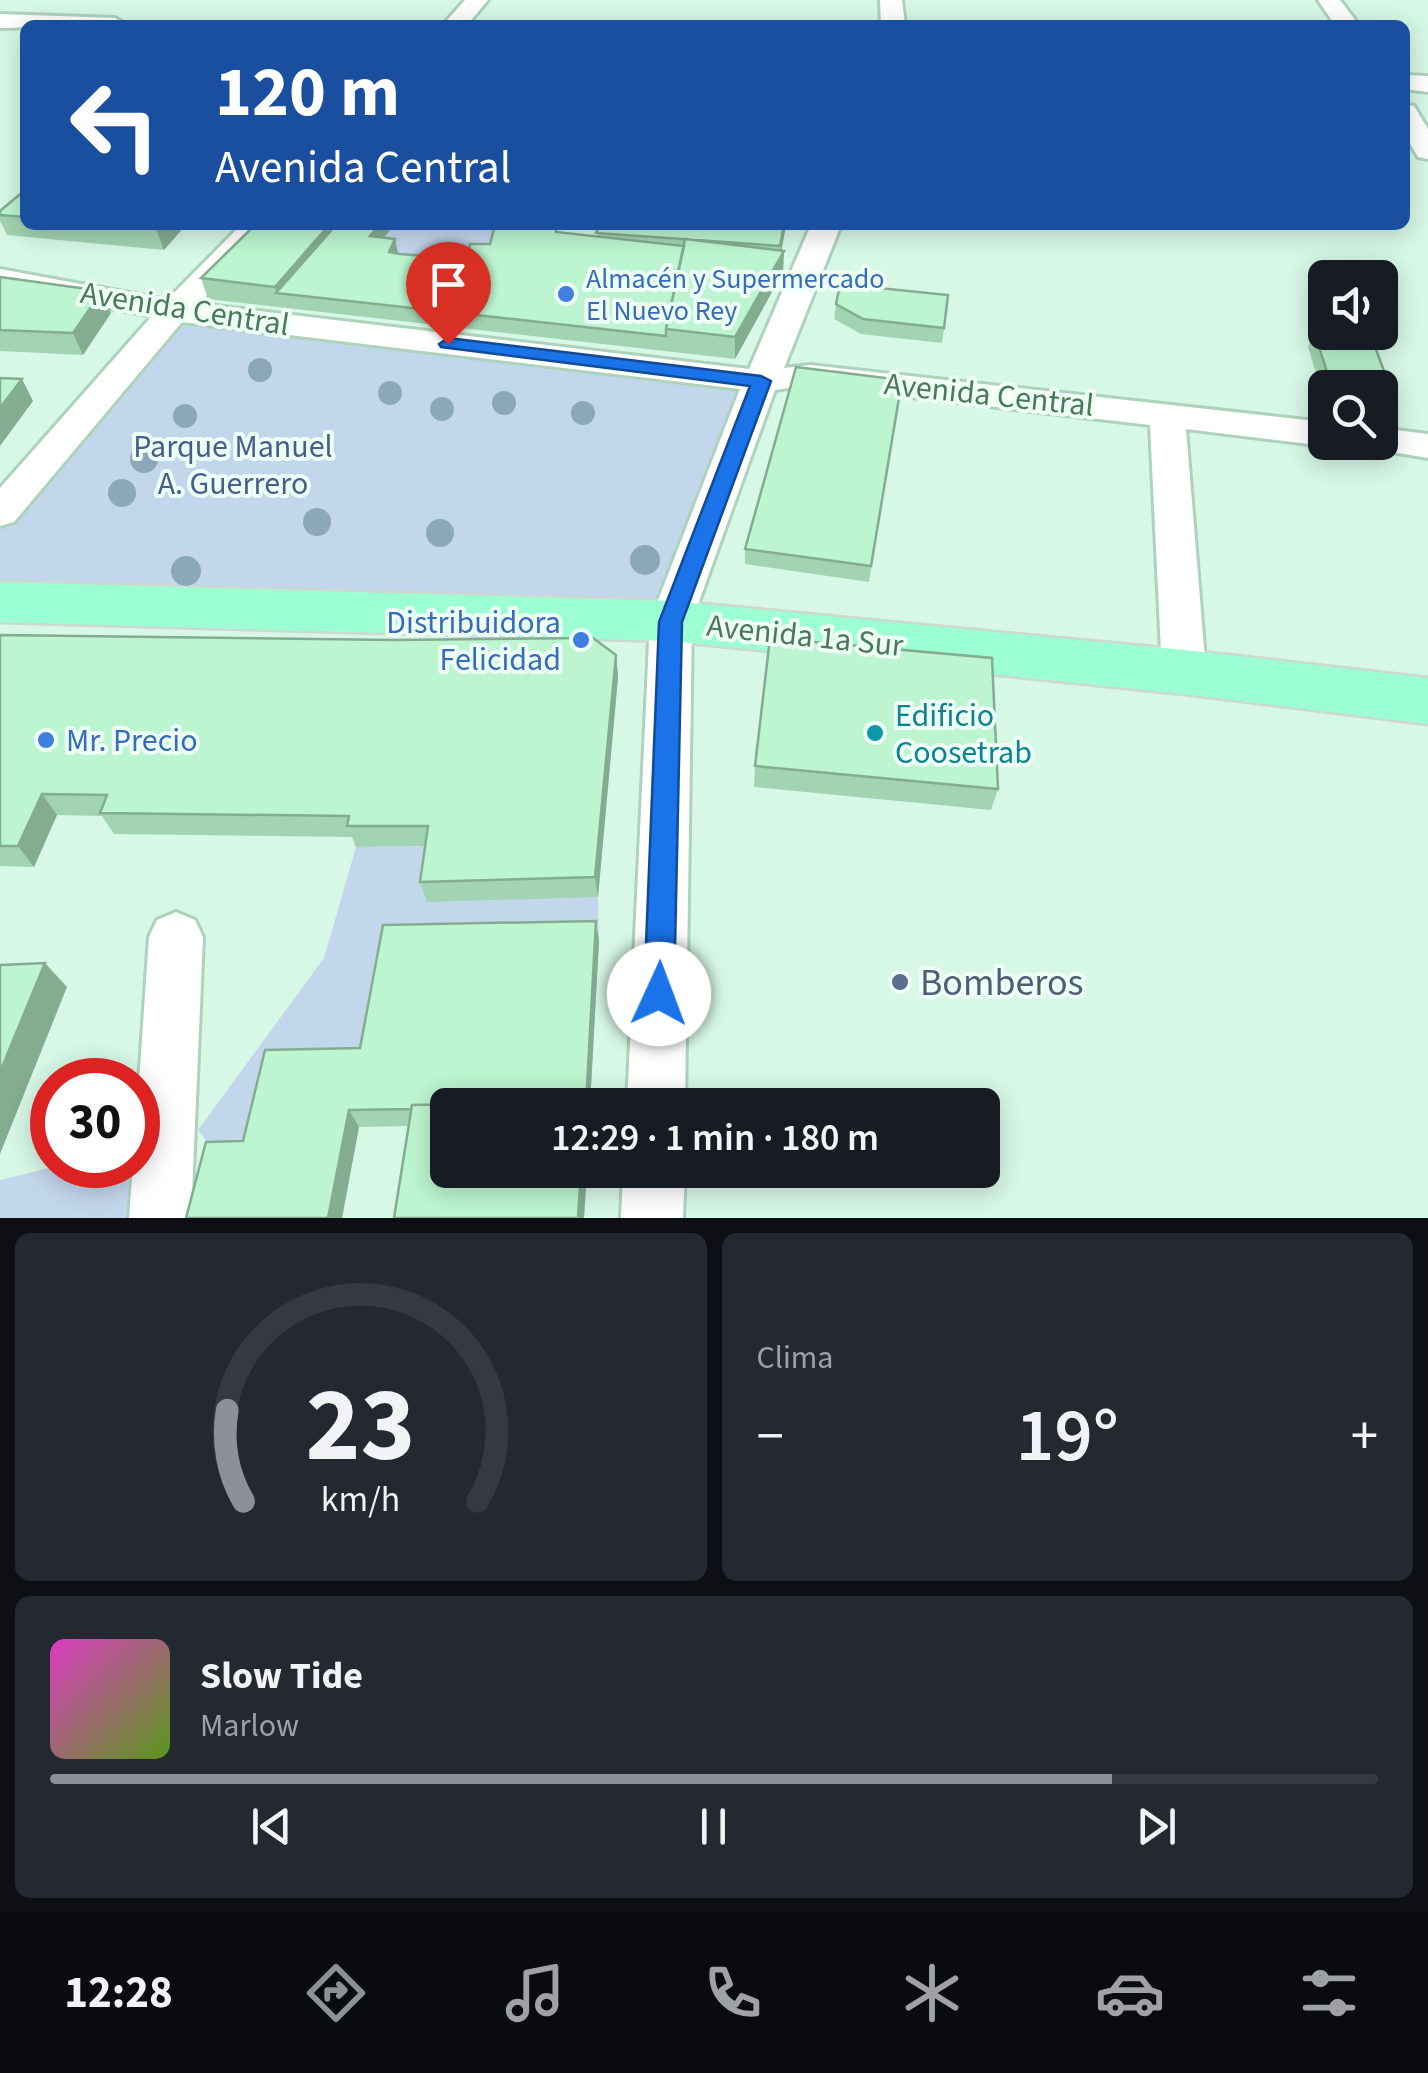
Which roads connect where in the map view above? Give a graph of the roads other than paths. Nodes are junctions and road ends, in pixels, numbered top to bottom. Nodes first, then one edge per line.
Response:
1 (477, 0) edge
2 (460, 20) edge
3 (1410, 120) edge
4 (1428, 151) edge
5 (253, 230) edge
6 (824, 230) edge
7 (0, 278) edge
8 (174, 310) junction
9 (761, 381) junction
10 (1168, 414) junction
11 (1308, 432) edge
12 (1398, 442) edge
13 (1428, 446) edge
14 (0, 513) edge
15 (0, 602) edge
16 (671, 622) junction
17 (1184, 672) junction
18 (1428, 701) edge
19 (176, 936) dead end
20 (657, 1088) edge
21 (653, 1188) edge
22 (160, 1218) edge
23 (652, 1218) edge

1 - 2 street
3 - 4 street
5 - 8 street
6 - 9 street
7 - 8 street, Avenida Central
8 - 9 street, Avenida Central
8 - 14 street
9 - 10 street, Avenida Central
9 - 16 street
10 - 11 street, Avenida Central
10 - 17 street
12 - 13 street
15 - 16 main road, Avenida 1a Sur
16 - 17 main road, Avenida 1a Sur
16 - 20 street
17 - 18 main road, Avenida 1a Sur
19 - 22 street
21 - 23 street

